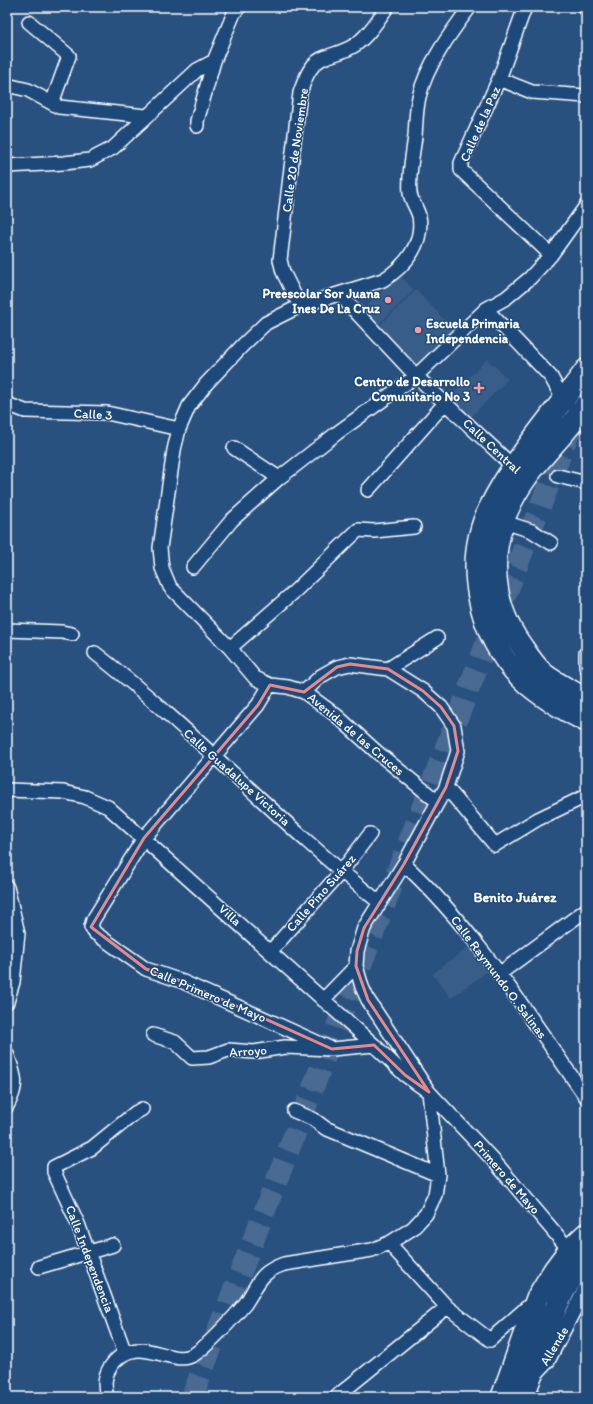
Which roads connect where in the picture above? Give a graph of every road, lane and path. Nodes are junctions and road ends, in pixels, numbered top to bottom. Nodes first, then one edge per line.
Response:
1 (239, 7) edge
2 (387, 7) edge
3 (470, 7) edge
4 (525, 7) edge
5 (29, 22) dead end
6 (214, 62) junction
7 (499, 79) junction
8 (7, 85) edge
9 (586, 96) edge
10 (52, 103) junction
11 (146, 116) junction
12 (197, 126) dead end
13 (7, 166) edge
14 (586, 206) edge
15 (551, 254) junction
16 (340, 294) junction
17 (300, 306) junction
18 (486, 309) junction
19 (586, 370) edge
20 (416, 376) junction
21 (564, 401) junction
22 (446, 402) junction
23 (7, 404) edge
24 (583, 410) edge
25 (179, 429) junction
26 (234, 448) dead end
27 (520, 473) junction
28 (558, 476) dead end
29 (279, 478) junction
30 (586, 484) edge
31 (368, 490) dead end
32 (504, 522) junction
33 (414, 527) dead end
34 (551, 543) dead end
35 (193, 567) dead end
36 (7, 630) edge
37 (72, 634) dead end
38 (437, 638) dead end
39 (230, 648) junction
40 (95, 653) dead end
41 (586, 654) edge
42 (586, 667) edge
43 (388, 669) junction
44 (270, 686) junction
45 (304, 692) junction
46 (586, 699) edge
47 (586, 721) edge
48 (215, 757) junction
49 (446, 787) junction
50 (7, 790) edge
51 (586, 796) edge
52 (438, 802) junction
53 (370, 834) dead end
54 (144, 838) junction
55 (404, 864) junction
56 (341, 872) junction
57 (7, 887) edge
58 (379, 902) junction
59 (586, 910) edge
60 (11, 919) edge
61 (270, 952) junction
62 (356, 966) junction
63 (499, 974) junction
64 (323, 1000) junction
65 (7, 1002) edge
66 (152, 1034) dead end
67 (374, 1046) junction
68 (332, 1049) junction
69 (7, 1054) edge
70 (429, 1092) junction
71 (586, 1097) edge
72 (7, 1106) edge
73 (142, 1109) dead end
74 (294, 1111) dead end
75 (438, 1175) junction
76 (586, 1234) edge
77 (391, 1242) junction
78 (113, 1245) dead end
79 (89, 1254) junction
80 (579, 1259) edge
81 (39, 1267) dead end
82 (586, 1289) edge
83 (537, 1298) junction
84 (446, 1307) junction
85 (125, 1353) junction
86 (527, 1388) edge
87 (338, 1395) edge
88 (107, 1397) edge
89 (502, 1397) edge

1 - 6 street
2 - 17 street, Calle 20 de Noviembre
3 - 16 street, Avenida de las Cruces
4 - 7 street, Calle de la Paz
5 - 10 street
6 - 11 street
6 - 12 street
7 - 9 street
7 - 15 street, Calle de la Paz
8 - 10 street
10 - 11 street
11 - 13 street
14 - 15 street
15 - 18 street
16 - 17 street, Avenida de las Cruces
16 - 20 street, Calle Central
17 - 25 street, Avenida de las Cruces
18 - 20 street
18 - 21 street
19 - 21 main road
20 - 22 street, Calle Central
20 - 29 street
21 - 24 street
21 - 27 main road
22 - 27 street, Calle Central
22 - 31 street
23 - 25 street, Calle 3
24 - 27 main road
25 - 39 street, Avenida de las Cruces
26 - 29 street
27 - 32 main road
27 - 47 main road
28 - 30 street
29 - 35 street
32 - 34 street
32 - 46 main road
33 - 39 street
36 - 37 street
38 - 43 street
39 - 44 street, Avenida de las Cruces
40 - 48 street, Calle Guadalupe Victoria
41 - 42 street
43 - 45 street
43 - 49 street
44 - 45 street, Avenida de las Cruces
44 - 48 street
45 - 52 street, Avenida de las Cruces
48 - 54 street
48 - 56 street, Calle Guadalupe Victoria
49 - 51 street
49 - 52 street
50 - 54 street, Villa
52 - 55 street
53 - 56 street, Calle Pino Suárez
54 - 61 street, Villa
54 - 68 street, Calle Primero de Mayo
55 - 58 street
55 - 63 street, Calle Raymundo O. Salinas
56 - 58 street, Calle Guadalupe Victoria
56 - 61 street, Calle Pino Suárez
57 - 60 street
58 - 62 street
59 - 63 street
60 - 65 street
61 - 64 street, Villa
62 - 64 street
62 - 70 street
63 - 71 street, Calle Raymundo O. Salinas
64 - 67 street, Villa
66 - 68 street, Arroyo
67 - 68 street, Arroyo
67 - 70 street, Villa
69 - 72 street
70 - 75 street
70 - 80 street, Primero de Mayo
73 - 79 street, Calle Independencia
74 - 75 street
75 - 77 street
76 - 80 main road
77 - 84 street
77 - 85 street
78 - 79 street
79 - 81 street
79 - 85 street, Calle Independencia
80 - 83 main road
80 - 86 main road
82 - 86 street, Allende
83 - 84 street
83 - 89 main road
84 - 87 street
85 - 88 street

